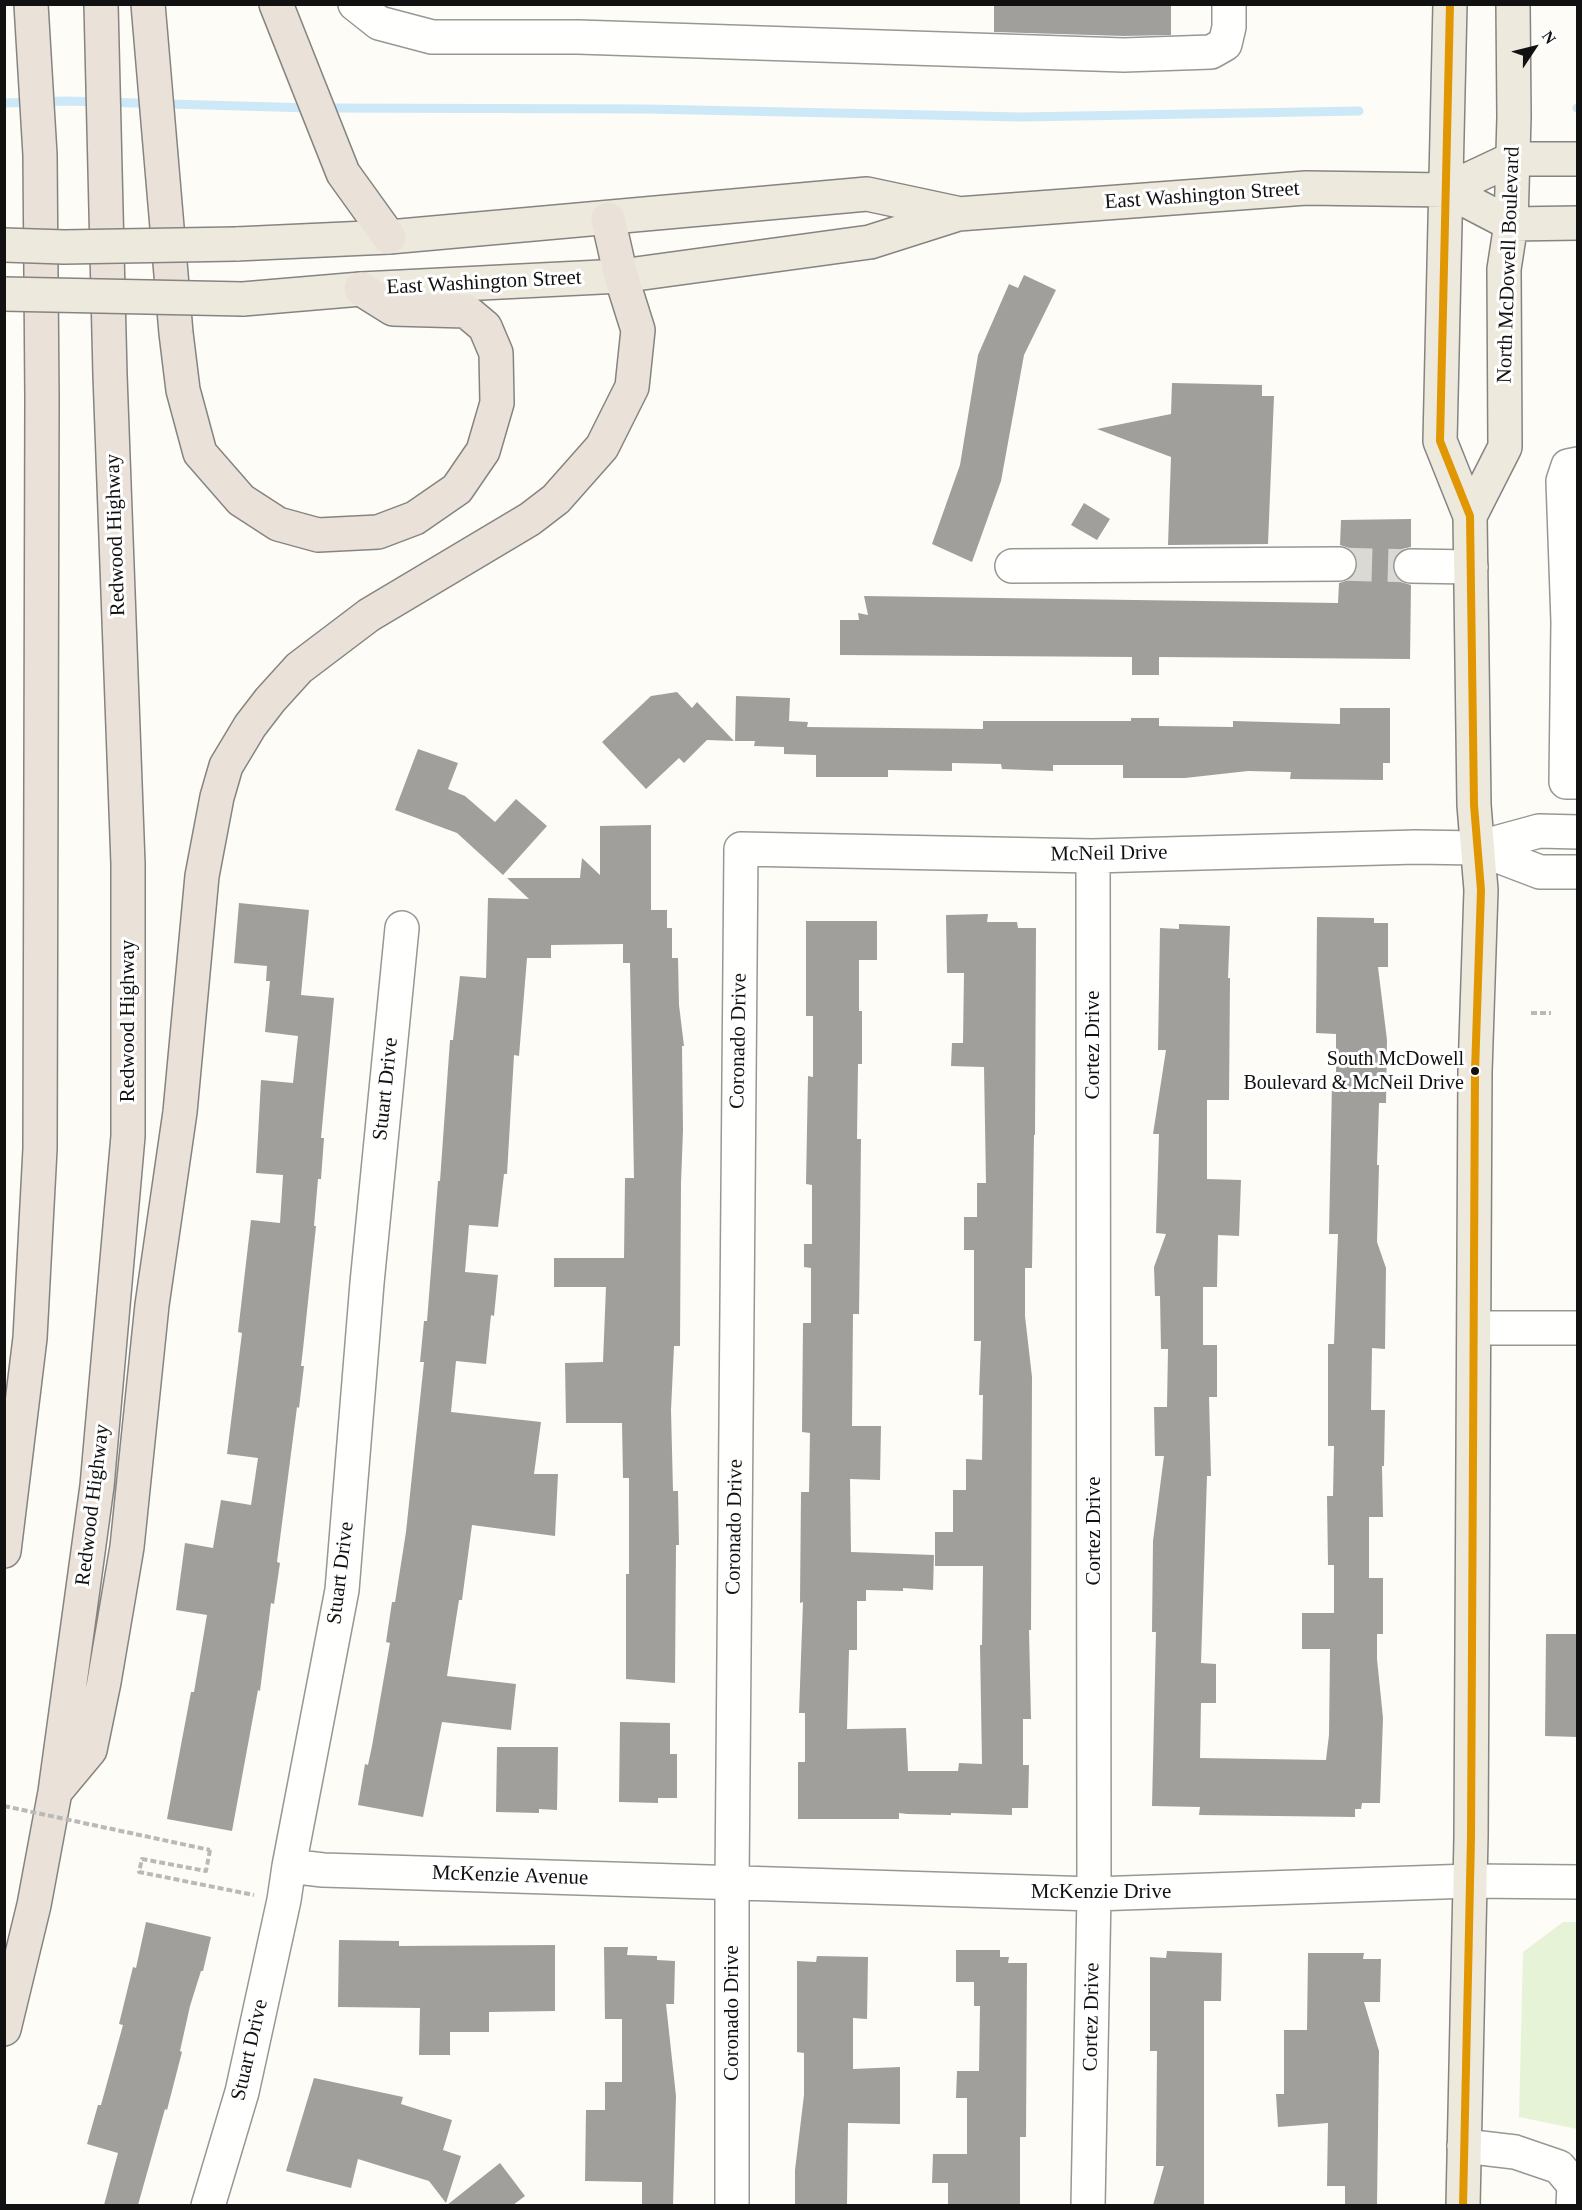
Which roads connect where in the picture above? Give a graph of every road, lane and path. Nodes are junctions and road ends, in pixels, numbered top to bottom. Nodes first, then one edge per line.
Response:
1 (32, 4) edge
2 (101, 4) edge
3 (148, 4) edge
4 (276, 4) edge
5 (355, 4) edge
6 (1229, 4) edge
7 (1450, 4) edge
8 (1513, 4) edge
9 (1512, 159) junction
10 (1578, 159) edge
11 (1446, 190) junction
12 (958, 214) junction
13 (608, 219) junction
14 (1578, 223) edge
15 (1511, 224) junction
16 (389, 237) junction
17 (4, 245) edge
18 (621, 276) junction
19 (361, 290) junction
20 (4, 294) edge
21 (1578, 464) edge
22 (1470, 516) junction
23 (1339, 564) tunnel mouth
24 (1411, 566) tunnel mouth
25 (1012, 567) dead end
26 (1471, 567) junction
27 (1572, 782) edge
28 (1578, 832) edge
29 (1477, 848) junction
30 (741, 849) joint
31 (1093, 856) junction
32 (1578, 872) edge
33 (402, 928) dead end
34 (1532, 1013) dead end
35 (1551, 1013) dead end
36 (1474, 1328) junction
37 (1578, 1328) edge
38 (4, 1551) edge
39 (55, 1792) junction
40 (4, 1806) edge
41 (289, 1866) junction
42 (1470, 1881) junction
43 (1578, 1882) edge
44 (732, 1883) junction
45 (1094, 1894) junction
46 (254, 1895) dead end
47 (4, 2029) edge
48 (1464, 2146) junction
49 (208, 2205) edge
50 (732, 2205) edge
51 (1088, 2205) edge
52 (1463, 2205) edge
53 (1573, 2205) edge

1 - 38 highway
2 - 39 highway, Redwood Highway
3 - 19 highway
4 - 16 highway
5 - 6 street
7 - 11 main road
8 - 9 main road, North McDowell Boulevard
9 - 10 main road, East Washington Street
9 - 11 main road, East Washington Street
9 - 15 main road, North McDowell Boulevard
11 - 12 main road, East Washington Street
11 - 15 main road, East Washington Street
11 - 22 main road
12 - 13 main road, East Washington Street
12 - 18 main road, East Washington Street
13 - 16 main road, East Washington Street
13 - 18 highway
14 - 15 main road, East Washington Street
15 - 22 main road, North McDowell Boulevard
16 - 17 main road, East Washington Street, bridge
18 - 19 main road, East Washington Street
18 - 39 highway
19 - 20 main road, East Washington Street, bridge
21 - 27 street
22 - 26 main road
23 - 25 street
24 - 26 street
26 - 29 main road
28 - 29 street
29 - 31 street, McNeil Drive
29 - 32 street
29 - 36 main road
30 - 31 street, McNeil Drive
30 - 44 street, Coronado Drive
31 - 45 street, Cortez Drive
33 - 41 street, Stuart Drive
34 - 35 path
36 - 37 street
36 - 42 main road
39 - 47 highway, Redwood Highway
40 - 46 path, bridge
41 - 44 street, McKenzie Avenue
41 - 49 street, Stuart Drive
42 - 43 street, McKenzie Drive
42 - 45 street, McKenzie Drive
42 - 48 main road
44 - 45 street, McKenzie Drive
44 - 50 street, Coronado Drive
45 - 51 street, Cortez Drive
48 - 52 main road
48 - 53 street

